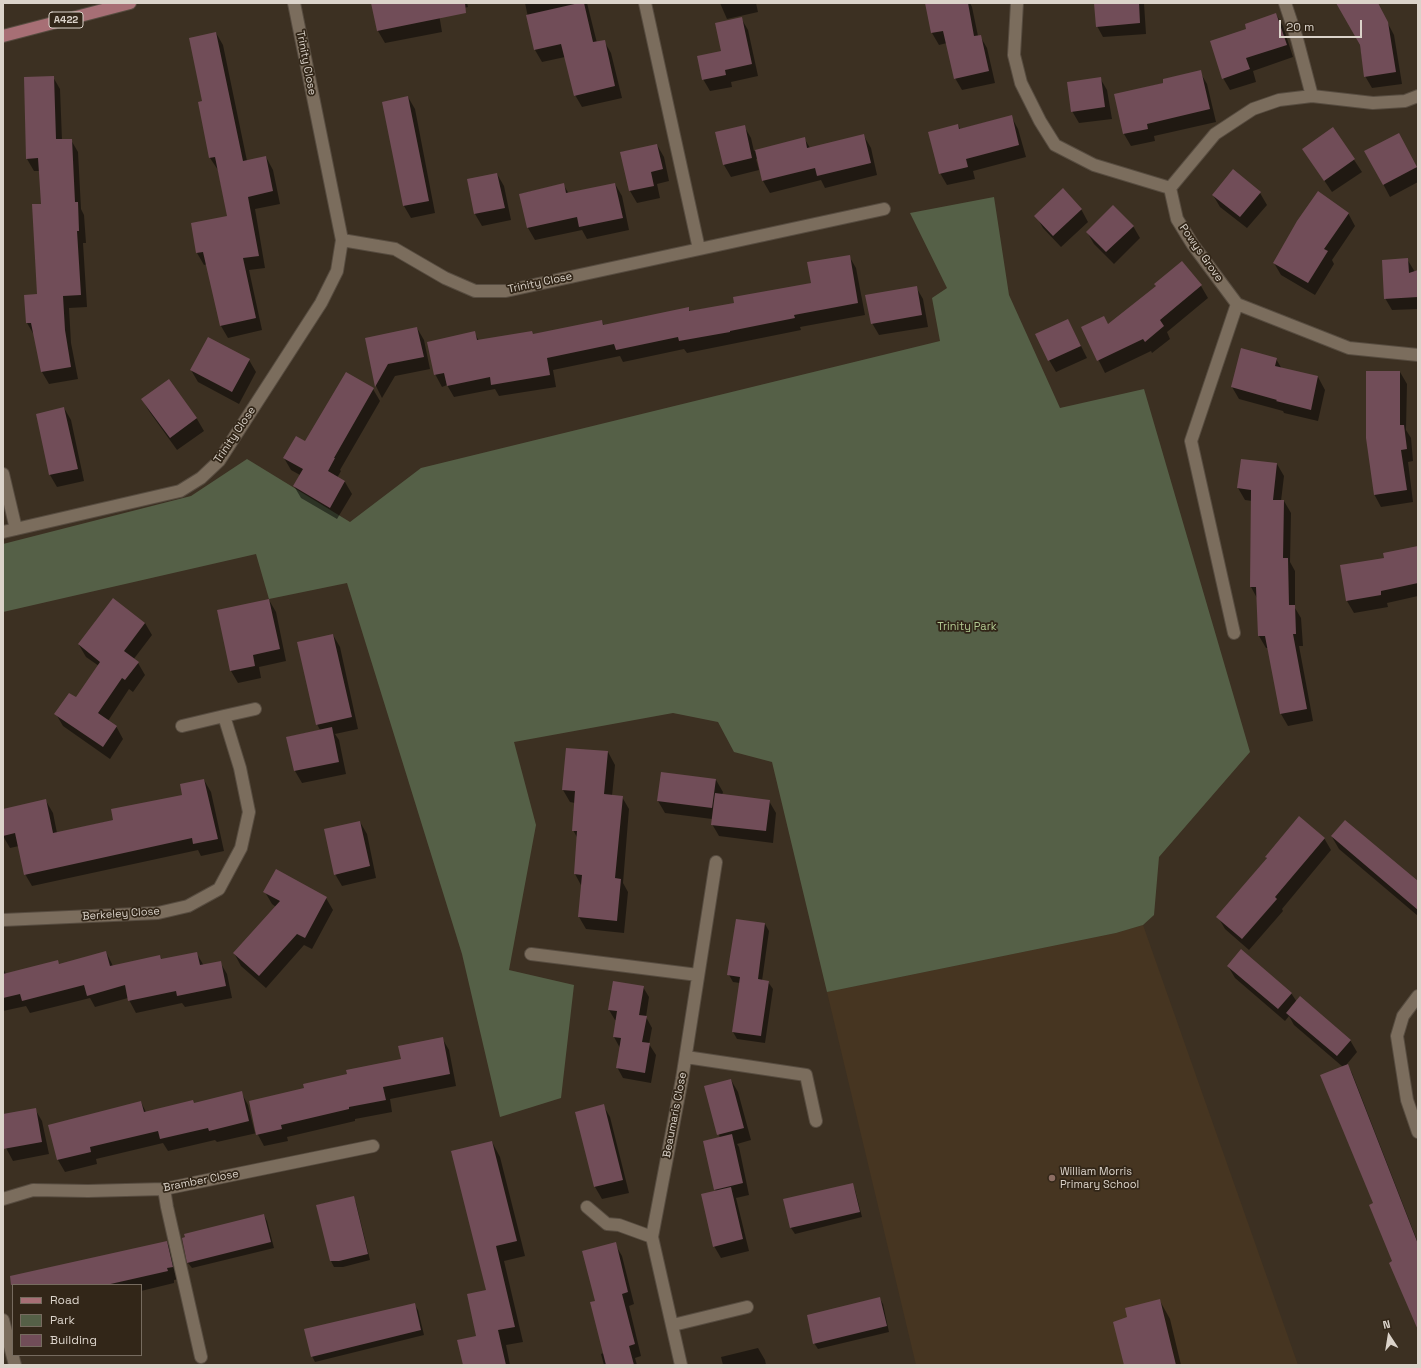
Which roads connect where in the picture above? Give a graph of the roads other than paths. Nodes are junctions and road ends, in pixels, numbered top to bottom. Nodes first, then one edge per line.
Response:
1 (130, 3) edge
2 (294, 3) edge
3 (645, 3) edge
4 (1018, 3) edge
5 (1285, 3) edge
6 (3, 36) edge
7 (1312, 96) junction
8 (1418, 96) edge
9 (1170, 188) junction
10 (884, 209) dead end
11 (342, 240) junction
12 (699, 249) junction
13 (1237, 304) junction
14 (1418, 355) edge
15 (3, 474) edge
16 (16, 529) junction
17 (3, 532) edge
18 (1234, 632) dead end
19 (255, 709) dead end
20 (224, 716) junction
21 (182, 726) dead end
22 (716, 862) dead end
23 (3, 920) edge
24 (531, 954) dead end
25 (698, 975) junction
26 (1418, 996) edge
27 (686, 1057) junction
28 (816, 1121) dead end
29 (1418, 1132) edge
30 (373, 1146) dead end
31 (164, 1189) junction
32 (3, 1199) edge
33 (587, 1207) dead end
34 (652, 1237) junction
35 (747, 1307) dead end
36 (3, 1320) edge
37 (673, 1325) junction
38 (12, 1354) edge
39 (201, 1357) dead end
40 (681, 1365) edge

1 - 6 main road, A422
2 - 11 street, Trinity Close
3 - 12 street
4 - 9 street
5 - 7 street
7 - 8 street
7 - 9 street
9 - 13 street, Powys Grove
10 - 12 street, Trinity Close
11 - 12 street, Trinity Close
11 - 16 street, Trinity Close
13 - 14 street
13 - 18 street
15 - 16 street
16 - 17 street, Trinity Close
19 - 20 street
20 - 21 street
20 - 23 street, Berkeley Close
22 - 25 street, Beaumaris Close
24 - 25 street
25 - 27 street, Beaumaris Close
26 - 29 street
27 - 28 street
27 - 34 street, Beaumaris Close
30 - 31 street, Bramber Close
31 - 32 street, Bramber Close
31 - 39 street
33 - 34 street
34 - 37 street, Beaumaris Close
35 - 37 street
36 - 38 street
37 - 40 street, Beaumaris Close

